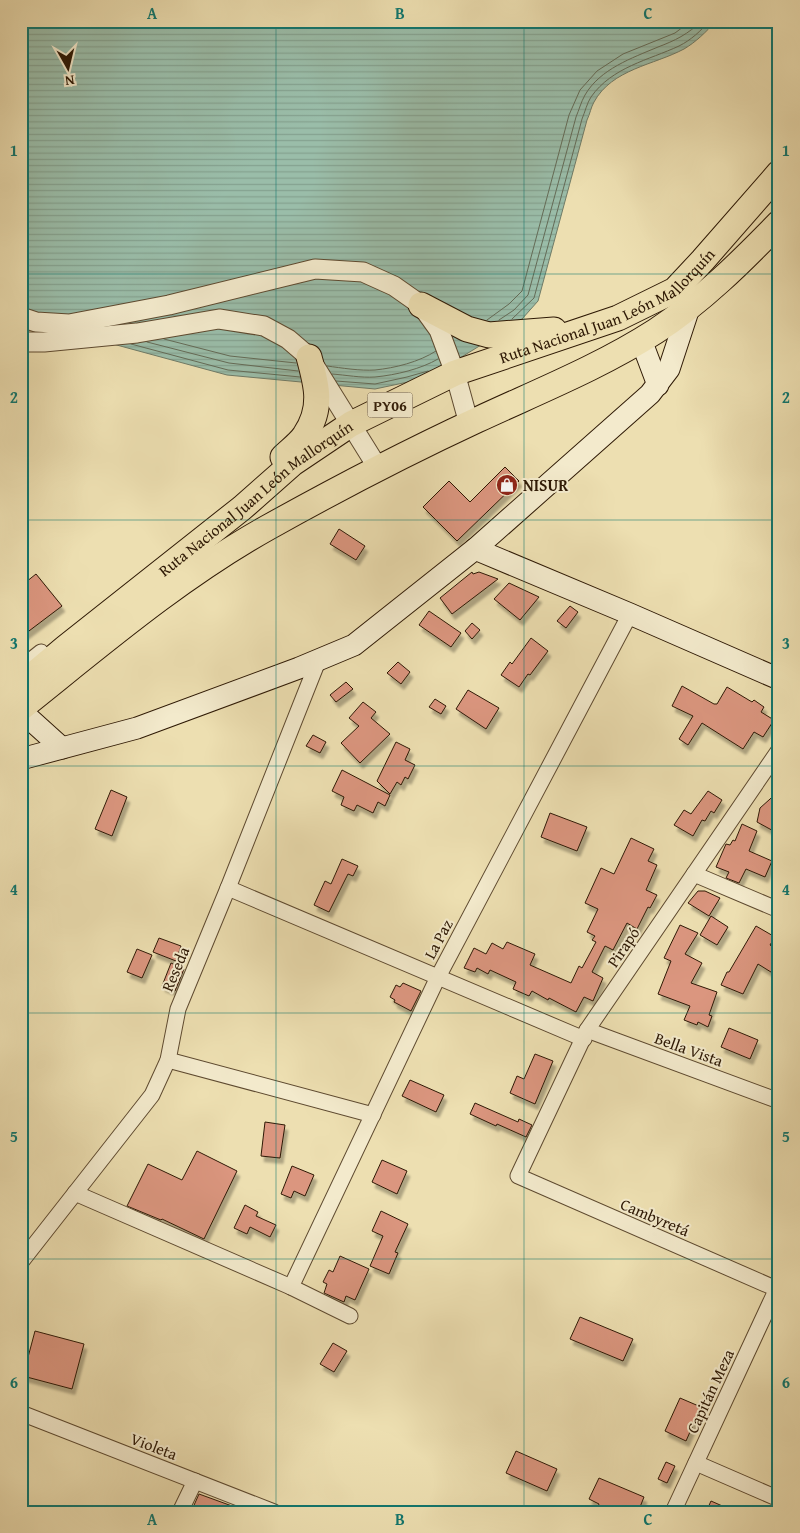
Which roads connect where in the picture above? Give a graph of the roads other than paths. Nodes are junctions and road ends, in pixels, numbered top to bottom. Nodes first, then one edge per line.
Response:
1 (779, 173) edge
2 (779, 223) edge
3 (682, 298) junction
4 (421, 305) junction
5 (21, 317) edge
6 (599, 326) junction
7 (641, 340) junction
8 (21, 342) edge
9 (308, 357) junction
10 (454, 373) junction
11 (658, 385) junction
12 (351, 424) junction
13 (469, 424) junction
14 (378, 468) junction
15 (214, 531) junction
16 (475, 549) junction
17 (143, 586) junction
18 (630, 614) junction
19 (318, 661) junction
20 (21, 668) edge
21 (779, 679) edge
22 (21, 685) edge
23 (21, 710) edge
24 (62, 748) junction
25 (779, 750) edge
26 (21, 759) edge
27 (694, 874) junction
28 (228, 888) junction
29 (779, 910) edge
30 (438, 977) junction
31 (585, 1035) junction
32 (168, 1060) junction
33 (779, 1101) edge
34 (373, 1115) junction
35 (518, 1176) joint
36 (75, 1193) junction
37 (21, 1262) edge
38 (291, 1287) junction
39 (778, 1287) edge
40 (350, 1316) dead end
41 (21, 1413) edge
42 (696, 1462) junction
43 (195, 1481) junction
44 (779, 1499) edge
45 (180, 1512) edge
46 (274, 1512) edge
47 (673, 1512) edge

1 - 3 highway, Ruta Nacional Juan León Mallorquín / PY06
2 - 3 highway, Ruta Nacional Juan León Mallorquín / PY06
3 - 6 highway, Ruta Nacional Juan León Mallorquín / PY06
3 - 7 highway
3 - 11 main road
4 - 5 street
4 - 6 highway
4 - 10 street
6 - 10 highway, Ruta Nacional Juan León Mallorquín / PY06
7 - 11 main road
7 - 13 highway, Ruta Nacional Juan León Mallorquín
8 - 9 street
9 - 12 street
9 - 15 highway
10 - 12 highway, Ruta Nacional Juan León Mallorquín / PY06
10 - 13 street
11 - 16 main road
12 - 14 street
12 - 15 highway, Ruta Nacional Juan León Mallorquín / PY06
13 - 14 highway, Ruta Nacional Juan León Mallorquín
14 - 23 highway, Ruta Nacional Juan León Mallorquín
15 - 17 highway, Ruta Nacional Juan León Mallorquín / PY06
16 - 18 main road
16 - 19 main road
17 - 20 street
17 - 22 highway, Ruta Nacional Juan León Mallorquín / PY06
18 - 21 main road
18 - 30 street, La Paz
19 - 24 main road
19 - 28 street, Reseda
23 - 24 main road
24 - 26 main road
25 - 27 street, Pirapó
27 - 29 street
27 - 31 street, Pirapó
28 - 30 street, Bella Vista
28 - 32 street, Reseda
30 - 31 street, Bella Vista
30 - 34 street, La Paz
31 - 33 street, Bella Vista
31 - 35 street, Pirapó
32 - 34 street
32 - 36 street, Reseda
34 - 38 street, La Paz
35 - 39 street, Cambyretá
36 - 37 street, Reseda
36 - 38 street
38 - 40 street
39 - 42 street, Capitán Meza
41 - 43 street, Violeta
42 - 44 street
42 - 47 street, Capitán Meza
43 - 45 street
43 - 46 street, Violeta

